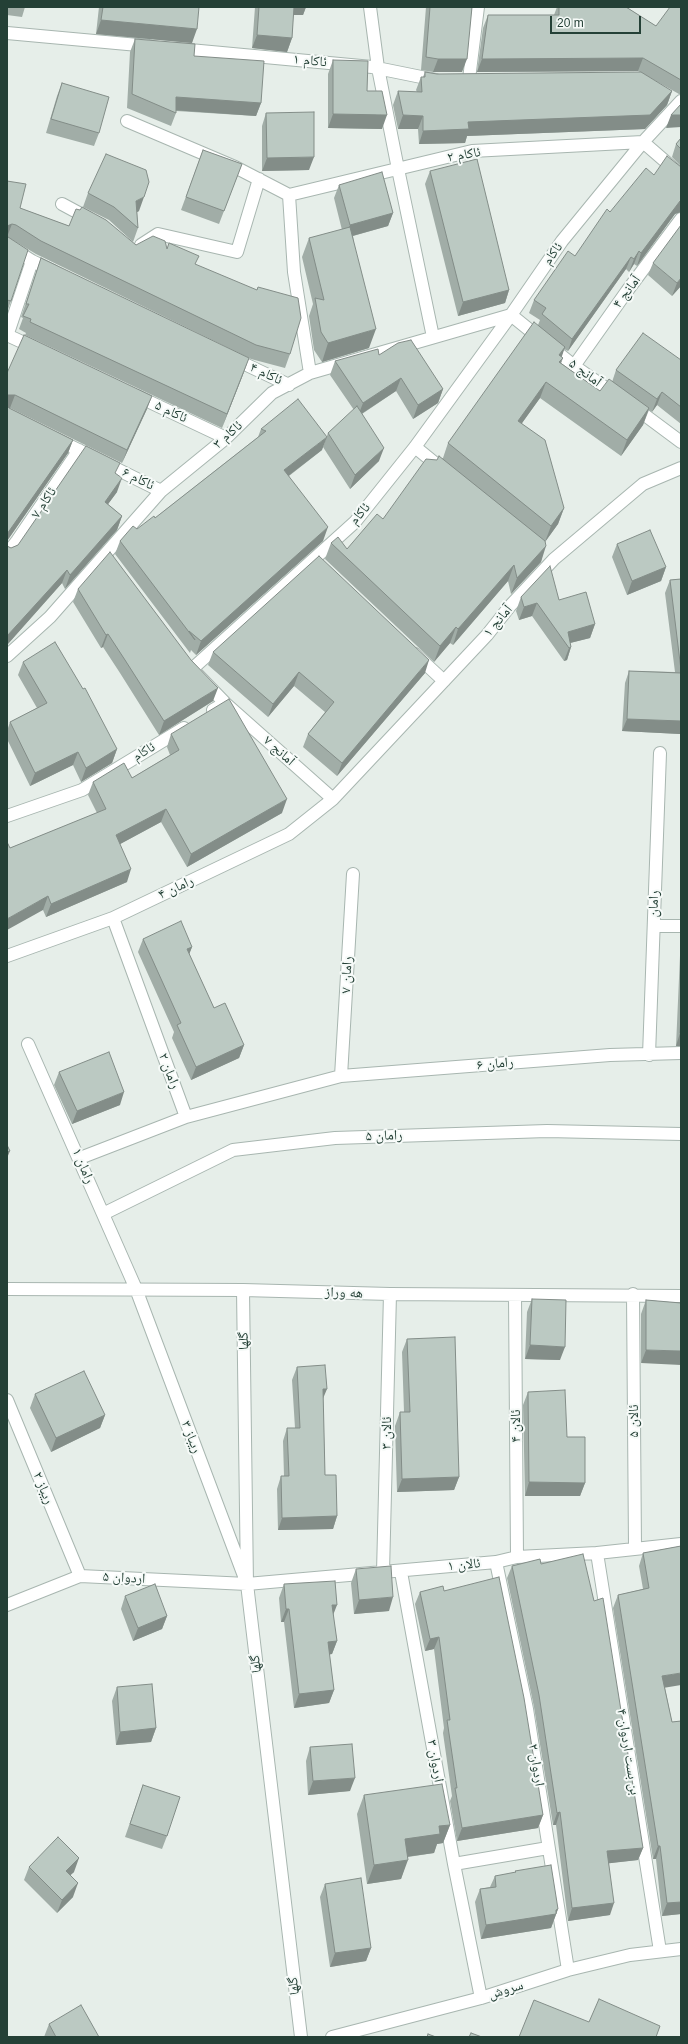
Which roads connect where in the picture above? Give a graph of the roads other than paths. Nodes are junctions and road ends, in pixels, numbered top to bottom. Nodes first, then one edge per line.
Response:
1 (370, 7) edge
2 (478, 7) edge
3 (7, 33) edge
4 (378, 68) junction
5 (470, 79) junction
6 (485, 79) edge
7 (665, 95) edge
8 (680, 102) edge
9 (127, 122) dead end
10 (643, 142) junction
11 (398, 169) junction
12 (681, 175) edge
13 (259, 179) junction
14 (289, 195) junction
15 (62, 204) dead end
16 (681, 219) edge
17 (99, 224) edge
18 (7, 245) edge
19 (132, 251) edge
20 (32, 261) junction
21 (60, 275) edge
22 (511, 315) junction
23 (7, 336) edge
24 (433, 337) junction
25 (43, 352) edge
26 (224, 354) edge
27 (574, 366) junction
28 (310, 373) junction
29 (289, 385) junction
30 (127, 392) edge
31 (46, 434) edge
32 (226, 438) junction
33 (680, 439) edge
34 (415, 447) junction
35 (79, 450) junction
36 (681, 468) edge
37 (451, 476) edge
38 (161, 491) junction
39 (7, 535) edge
40 (18, 541) junction
41 (7, 554) edge
42 (106, 554) junction
43 (314, 559) junction
44 (116, 567) edge
45 (325, 570) edge
46 (404, 644) edge
47 (7, 656) edge
48 (444, 681) junction
49 (225, 703) junction
50 (205, 715) edge
51 (191, 724) edge
52 (660, 753) dead end
53 (333, 799) junction
54 (7, 816) edge
55 (353, 874) dead end
56 (113, 918) junction
57 (654, 926) junction
58 (681, 926) edge
59 (7, 956) edge
60 (28, 1044) dead end
61 (681, 1054) edge
62 (649, 1055) junction
63 (341, 1076) junction
64 (186, 1117) junction
65 (681, 1134) edge
66 (80, 1158) junction
67 (103, 1214) junction
68 (7, 1289) edge
69 (136, 1289) junction
70 (243, 1290) junction
71 (390, 1294) junction
72 (633, 1294) junction
73 (515, 1295) junction
74 (681, 1296) edge
75 (7, 1400) edge
76 (681, 1544) edge
77 (635, 1548) junction
78 (597, 1553) junction
79 (517, 1557) junction
80 (496, 1562) junction
81 (383, 1572) junction
82 (401, 1572) junction
83 (80, 1576) junction
84 (247, 1584) junction
85 (7, 1605) edge
86 (548, 1848) junction
87 (454, 1864) junction
88 (681, 1949) edge
89 (660, 1950) junction
90 (568, 1970) junction
91 (481, 1998) junction
92 (300, 2037) edge
93 (332, 2037) edge

1 - 4 street
2 - 5 street
3 - 4 street, ئاکام ۱
4 - 5 street, ئاکام ۱
4 - 11 street
5 - 6 street, ئاکام ۱
7 - 8 street
8 - 10 street, ئاکام
9 - 13 street
10 - 11 street, ئاکام ۲
10 - 12 street
10 - 22 street, ئاکام
11 - 14 street, ئاکام ۲
11 - 24 street
13 - 14 street
13 - 19 street
14 - 28 street
15 - 17 street
16 - 27 street, آمانج ۴
18 - 20 street
20 - 21 street
20 - 23 street
22 - 24 street, ئاکام ۳
22 - 27 street, آمانج ۵
22 - 34 street, ئاکام
23 - 25 street
24 - 28 street, ئاکام ۳
26 - 29 street, ئاکام ۴
27 - 33 street, آمانج ۵
28 - 29 street, ئاکام ۳
29 - 32 street, ئاکام ۳
30 - 32 street, ئاکام ۵
31 - 35 street, ئاکام ۶
32 - 38 street, ئاکام ۳
34 - 37 street
34 - 43 street, ئاکام
35 - 38 street, ئاکام ۶
35 - 40 street, ئاکام ۷
36 - 48 street, آمانج ۱
38 - 42 street, ئاکام ۳
39 - 40 street
40 - 41 street, ئاکام ۷
42 - 44 street
42 - 47 street, ئاکام ۳
43 - 45 street
43 - 49 street, ئاکام
46 - 48 street
48 - 53 street, آمانج ۱
49 - 50 street
49 - 53 street, آمانج ۷
51 - 54 street, ئاکام
52 - 57 street, رامان
53 - 56 street, رامان ۴
55 - 63 street, رامان ۷
56 - 59 street, رامان ۴
56 - 64 street, رامان ۲
57 - 58 street
57 - 62 street, رامان
60 - 66 street, رامان ۱
61 - 62 street, رامان ۶
62 - 63 street, رامان ۶
63 - 64 street, رامان ۶
64 - 66 street
65 - 67 street, رامان ۵
66 - 67 street, رامان ۱
67 - 69 street, رامان ۱
68 - 69 street, هه وراز
69 - 70 street, هه وراز
69 - 84 street, ریباز ۳
70 - 71 street, هه وراز
70 - 84 street, گلها
71 - 73 street, هه وراز
71 - 81 street, ئالان ۳
72 - 73 street, هه وراز
72 - 74 street, هه وراز
72 - 77 street, ئالان ۵
73 - 79 street, ئالان ۴
75 - 83 street, ریباز ۲
76 - 77 street, ئالان ۱
77 - 78 street, ئالان ۱
78 - 79 street, ئالان ۱
78 - 89 street, بن بست اردوان ۴
79 - 80 street, ئالان ۱
80 - 82 street, ئالان ۱
80 - 86 street, اردوان ۲
81 - 82 street, ئالان ۱
81 - 84 street, ئالان ۱
82 - 87 street, اردوان ۳
83 - 84 street, اردوان ۵
83 - 85 street, اردوان ۵
84 - 92 street, گلها
86 - 87 street
86 - 90 street, اردوان ۲
87 - 91 street, اردوان ۳
88 - 89 street, سروش
89 - 90 street, سروش
90 - 91 street, سروش
91 - 93 street, سروش

